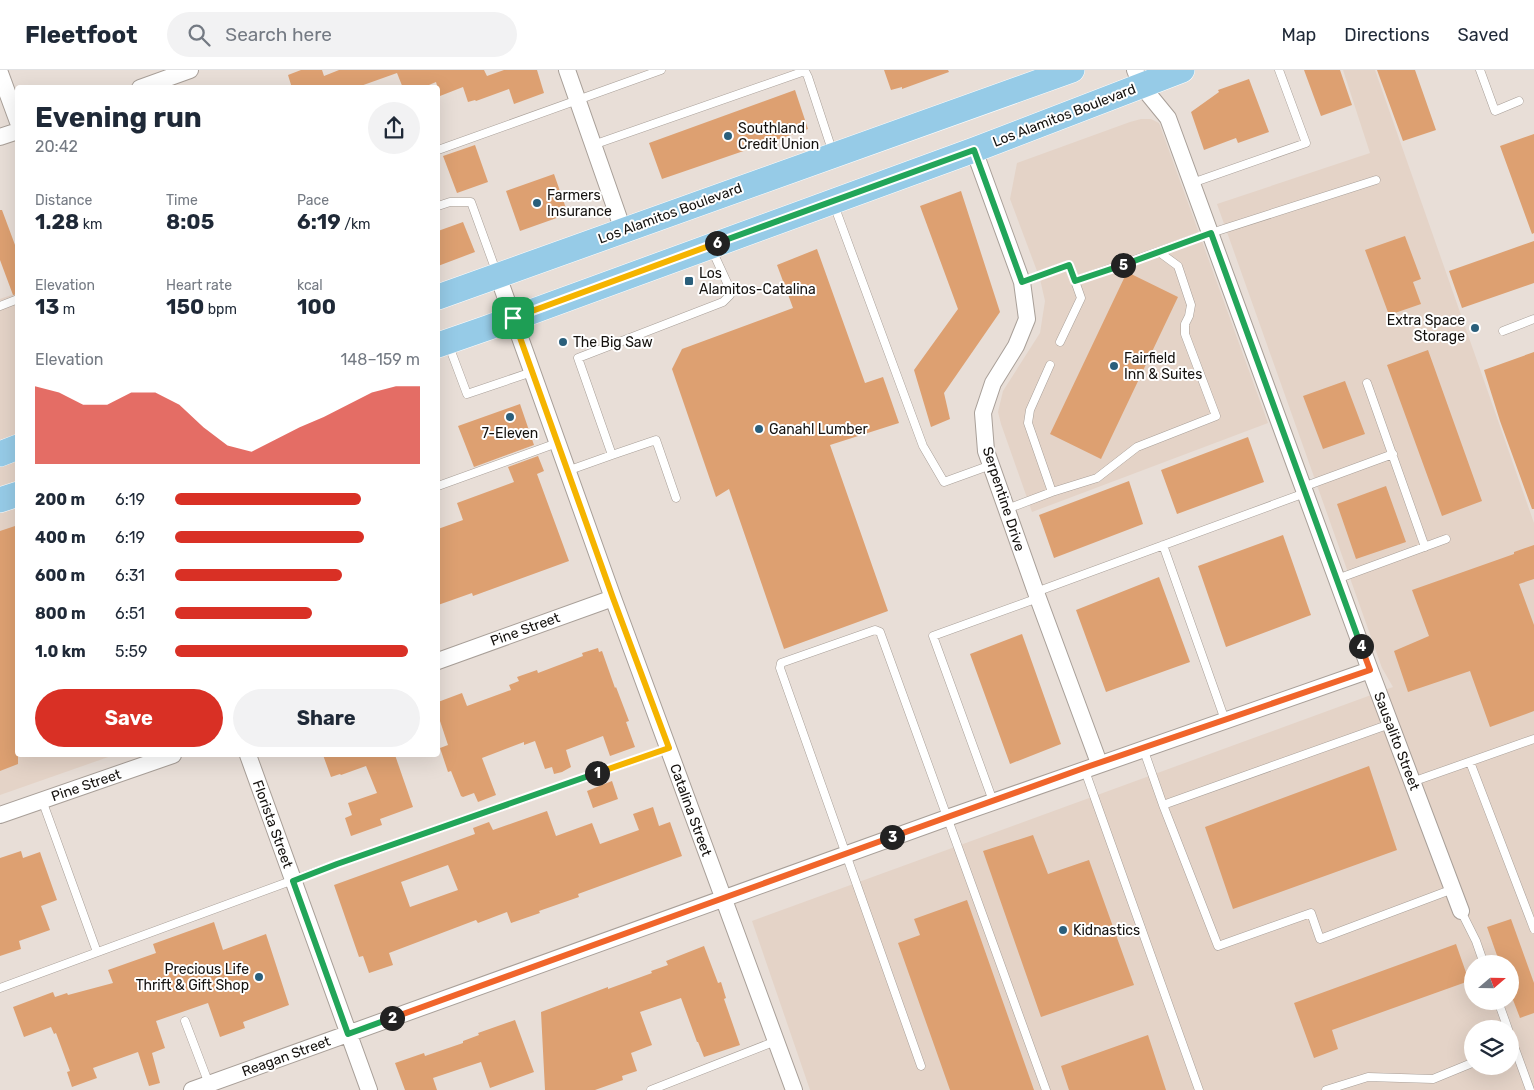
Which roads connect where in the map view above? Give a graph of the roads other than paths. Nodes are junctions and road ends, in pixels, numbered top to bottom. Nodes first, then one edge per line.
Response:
1 (190, 70) edge
2 (566, 70) edge
3 (662, 70) edge
4 (1072, 70) edge
5 (1182, 70) edge
6 (1279, 70) edge
7 (1480, 70) edge
8 (0, 73) edge
9 (1138, 78) edge
10 (158, 85) edge
11 (578, 100) junction
12 (1519, 101) dead end
13 (15, 114) edge
14 (15, 132) edge
15 (0, 137) edge
16 (593, 145) junction
17 (440, 149) edge
18 (974, 150) junction
19 (834, 154) junction
20 (1376, 180) dead end
21 (1192, 183) junction
22 (833, 201) junction
23 (440, 205) edge
24 (623, 230) junction
25 (1211, 233) junction
26 (710, 246) junction
27 (1159, 252) junction
28 (498, 276) junction
29 (1075, 281) junction
30 (1022, 282) junction
31 (440, 296) edge
32 (15, 301) edge
33 (0, 306) edge
34 (513, 318) junction
35 (1534, 319) edge
36 (1503, 331) dead end
37 (1060, 342) dead end
38 (442, 343) edge
39 (1050, 365) dead end
40 (532, 372) junction
41 (1367, 383) dead end
42 (557, 443) junction
43 (15, 448) edge
44 (0, 454) edge
45 (1393, 454) junction
46 (612, 455) junction
47 (991, 465) junction
48 (567, 471) junction
49 (440, 485) edge
50 (1304, 490) junction
51 (1052, 492) junction
52 (15, 495) edge
53 (676, 498) dead end
54 (0, 500) edge
55 (1007, 509) junction
56 (1446, 539) dead end
57 (1163, 545) junction
58 (1426, 547) junction
59 (1337, 579) junction
60 (1037, 595) junction
61 (613, 598) junction
62 (440, 660) edge
63 (1370, 670) junction
64 (1225, 720) junction
65 (1390, 724) junction
66 (1534, 739) edge
67 (669, 748) junction
68 (1143, 748) junction
69 (167, 757) edge
70 (249, 757) edge
71 (1470, 762) junction
72 (1092, 766) junction
73 (1412, 782) junction
74 (42, 800) junction
75 (993, 801) junction
76 (1163, 805) junction
77 (0, 815) edge
78 (946, 818) junction
79 (846, 854) junction
80 (293, 881) junction
81 (1453, 889) junction
82 (723, 897) junction
83 (1461, 911) joint
84 (1534, 930) edge
85 (97, 952) junction
86 (1481, 955) edge
87 (0, 988) edge
88 (186, 1021) dead end
89 (348, 1034) junction
90 (776, 1042) junction
91 (1519, 1064) edge
92 (921, 1066) dead end
93 (1464, 1067) edge
94 (208, 1084) junction
95 (366, 1088) edge
96 (192, 1090) edge
97 (651, 1090) edge
98 (794, 1090) edge
99 (1046, 1090) edge
100 (1199, 1090) edge
101 (1326, 1090) edge
102 (1530, 1090) edge

1 - 10 street
2 - 11 street
3 - 11 lane
4 - 19 main road, Los Alamitos Boulevard
5 - 9 main road, Los Alamitos Boulevard
6 - 21 lane
7 - 12 lane
8 - 13 street
9 - 18 main road, Los Alamitos Boulevard
9 - 21 street, Sausalito Street
11 - 16 street
11 - 17 lane
14 - 15 street
16 - 19 lane
16 - 24 street
18 - 22 main road, Los Alamitos Boulevard
18 - 30 street, Serpentine Drive
19 - 24 main road, Los Alamitos Boulevard
20 - 25 lane
21 - 25 street, Sausalito Street
22 - 26 main road, Los Alamitos Boulevard
22 - 47 lane
23 - 28 lane
24 - 28 main road, Los Alamitos Boulevard
25 - 27 lane
25 - 50 street, Sausalito Street
26 - 34 main road, Los Alamitos Boulevard
26 - 46 lane
27 - 29 lane
27 - 51 lane
28 - 31 main road, Los Alamitos Boulevard
28 - 34 street, Catalina Street
29 - 30 lane
29 - 37 lane
30 - 47 street, Serpentine Drive
32 - 33 lane
34 - 38 main road, Los Alamitos Boulevard
34 - 40 street, Catalina Street
35 - 36 lane
38 - 40 lane
39 - 51 lane
40 - 42 street, Catalina Street
41 - 45 lane
42 - 48 street, Catalina Street
42 - 49 lane
43 - 44 main road
45 - 50 lane
45 - 58 lane
46 - 48 lane
46 - 53 lane
47 - 55 street, Serpentine Drive
48 - 61 street, Catalina Street
50 - 57 lane
50 - 59 street, Sausalito Street
51 - 55 lane
52 - 54 main road
55 - 60 street, Serpentine Drive
56 - 58 lane
57 - 60 lane
57 - 64 lane
58 - 59 lane
59 - 63 street, Sausalito Street
60 - 72 street, Serpentine Drive
60 - 75 lane
61 - 62 street, Pine Street
61 - 67 street, Catalina Street
63 - 64 street, Reagan Street
63 - 65 street, Sausalito Street
64 - 68 street, Reagan Street
65 - 73 street, Sausalito Street
65 - 76 lane
66 - 71 lane
67 - 80 lane
67 - 82 street, Catalina Street
68 - 72 street, Reagan Street
68 - 76 lane
69 - 74 street, Pine Street
70 - 80 street, Florista Street
71 - 73 lane
71 - 84 lane
72 - 75 street, Reagan Street
72 - 100 lane
73 - 81 street, Sausalito Street
74 - 77 street, Pine Street
74 - 85 lane
75 - 78 street, Reagan Street
76 - 81 lane
78 - 79 street, Reagan Street
78 - 79 lane
78 - 99 lane
79 - 82 street, Reagan Street
79 - 92 lane
80 - 85 lane
80 - 89 street, Florista Street
81 - 83 street, Sausalito Street
82 - 89 street, Reagan Street
82 - 90 street, Catalina Street
83 - 86 lane
85 - 87 lane
88 - 94 lane
89 - 94 street, Reagan Street
89 - 95 street, Florista Street
90 - 97 lane
90 - 98 street, Catalina Street
91 - 102 lane
93 - 101 lane
94 - 96 street, Reagan Street

